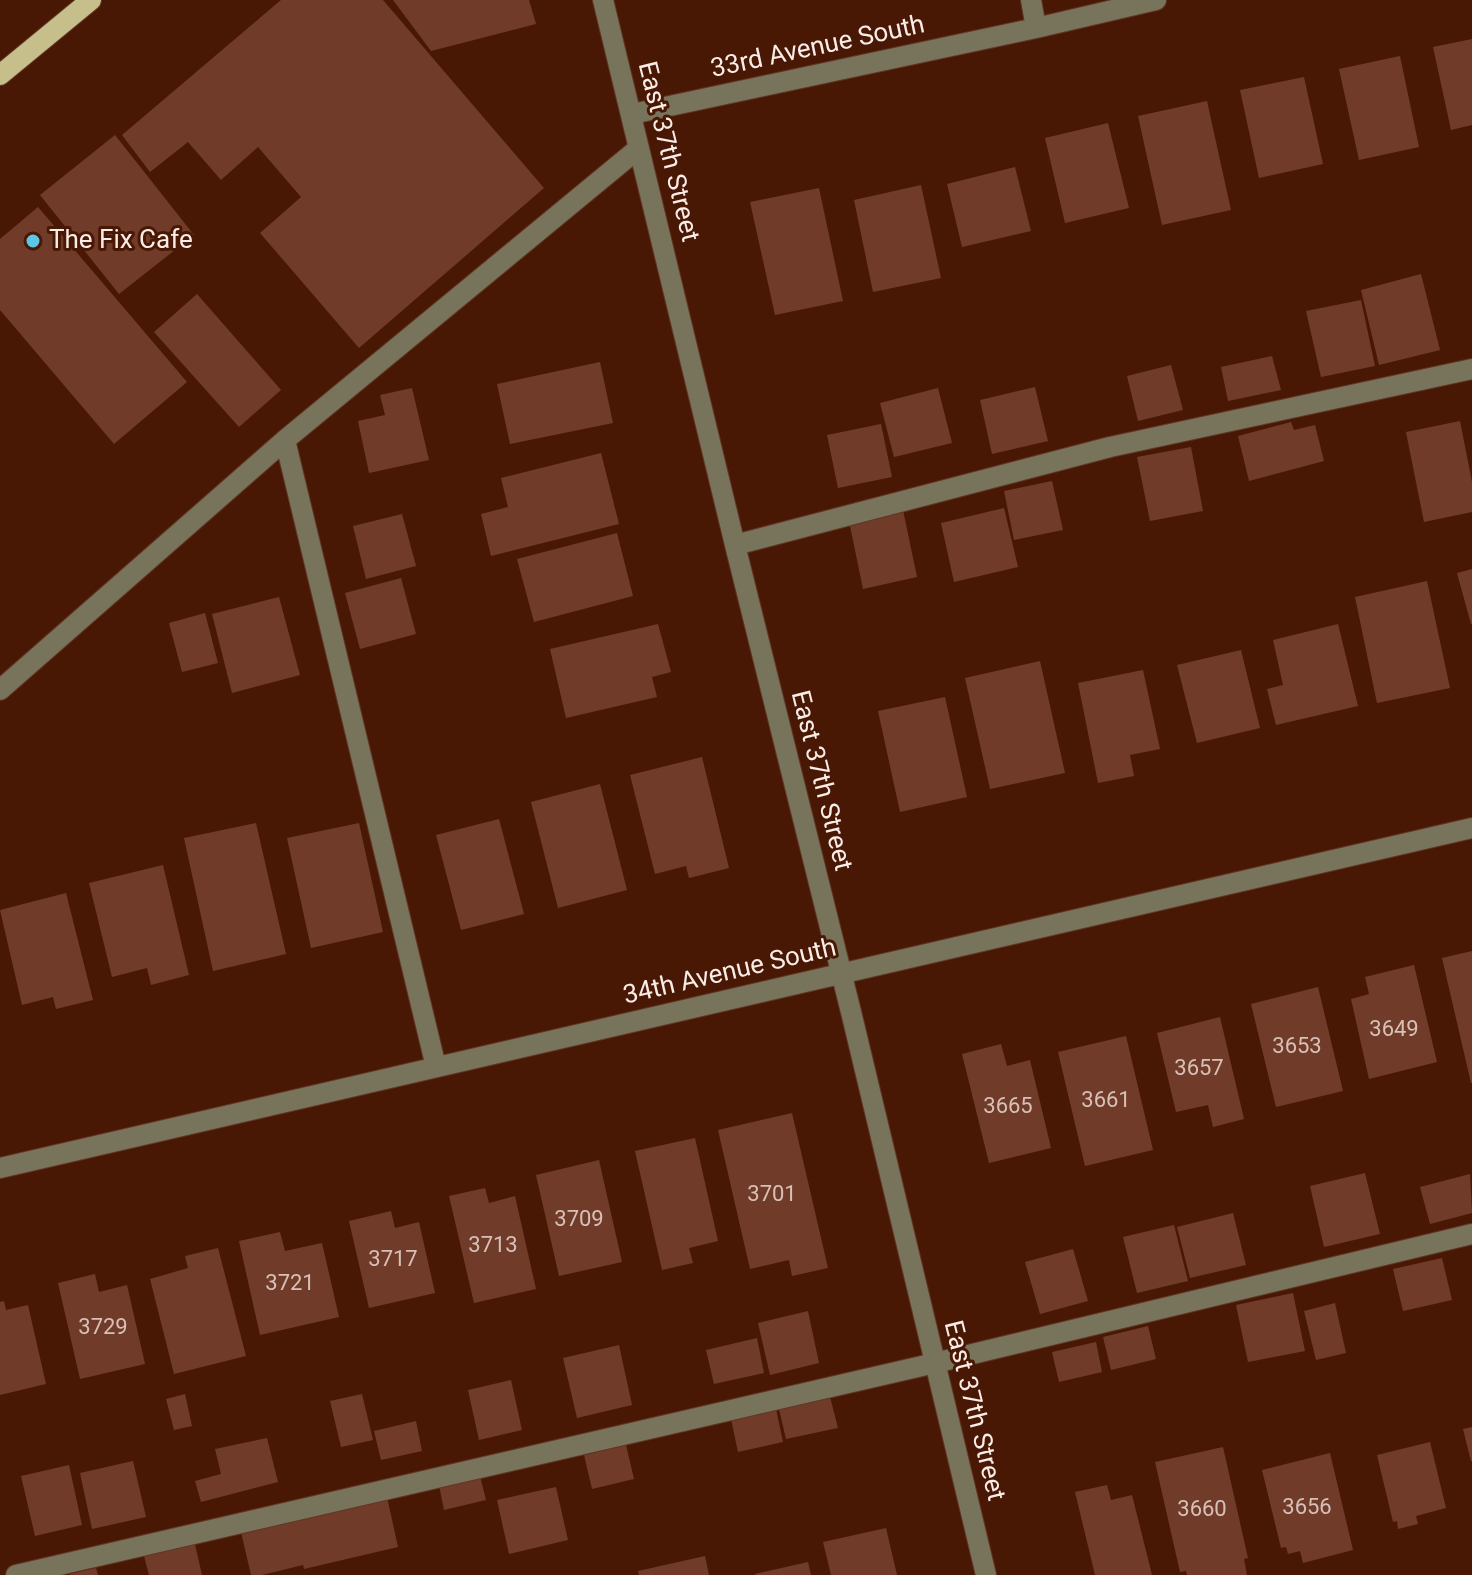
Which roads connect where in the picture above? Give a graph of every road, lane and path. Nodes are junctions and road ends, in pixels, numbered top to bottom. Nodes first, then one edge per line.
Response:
1 (91, 0) edge
2 (603, 0) edge
3 (1031, 0) edge
4 (1156, 0) edge
5 (1036, 28) junction
6 (0, 75) edge
7 (632, 114) junction
8 (639, 148) junction
9 (1472, 369) edge
10 (285, 440) junction
11 (735, 545) junction
12 (0, 690) edge
13 (1472, 828) edge
14 (841, 974) junction
15 (436, 1067) junction
16 (0, 1168) edge
17 (1472, 1234) edge
18 (935, 1363) junction
19 (16, 1575) edge
20 (986, 1575) edge

1 - 6 main road
2 - 7 street, East 37th Street
3 - 5 street
4 - 5 street, 33rd Avenue South
5 - 7 street, 33rd Avenue South
7 - 8 street, East 37th Street
8 - 10 street
8 - 11 street, East 37th Street
9 - 11 street
10 - 12 street
10 - 15 street
11 - 14 street, East 37th Street
13 - 14 street, 34th Avenue South
14 - 15 street, 34th Avenue South
14 - 18 street, East 37th Street
15 - 16 street, 34th Avenue South
17 - 18 street
18 - 19 street
18 - 20 street, East 37th Street

